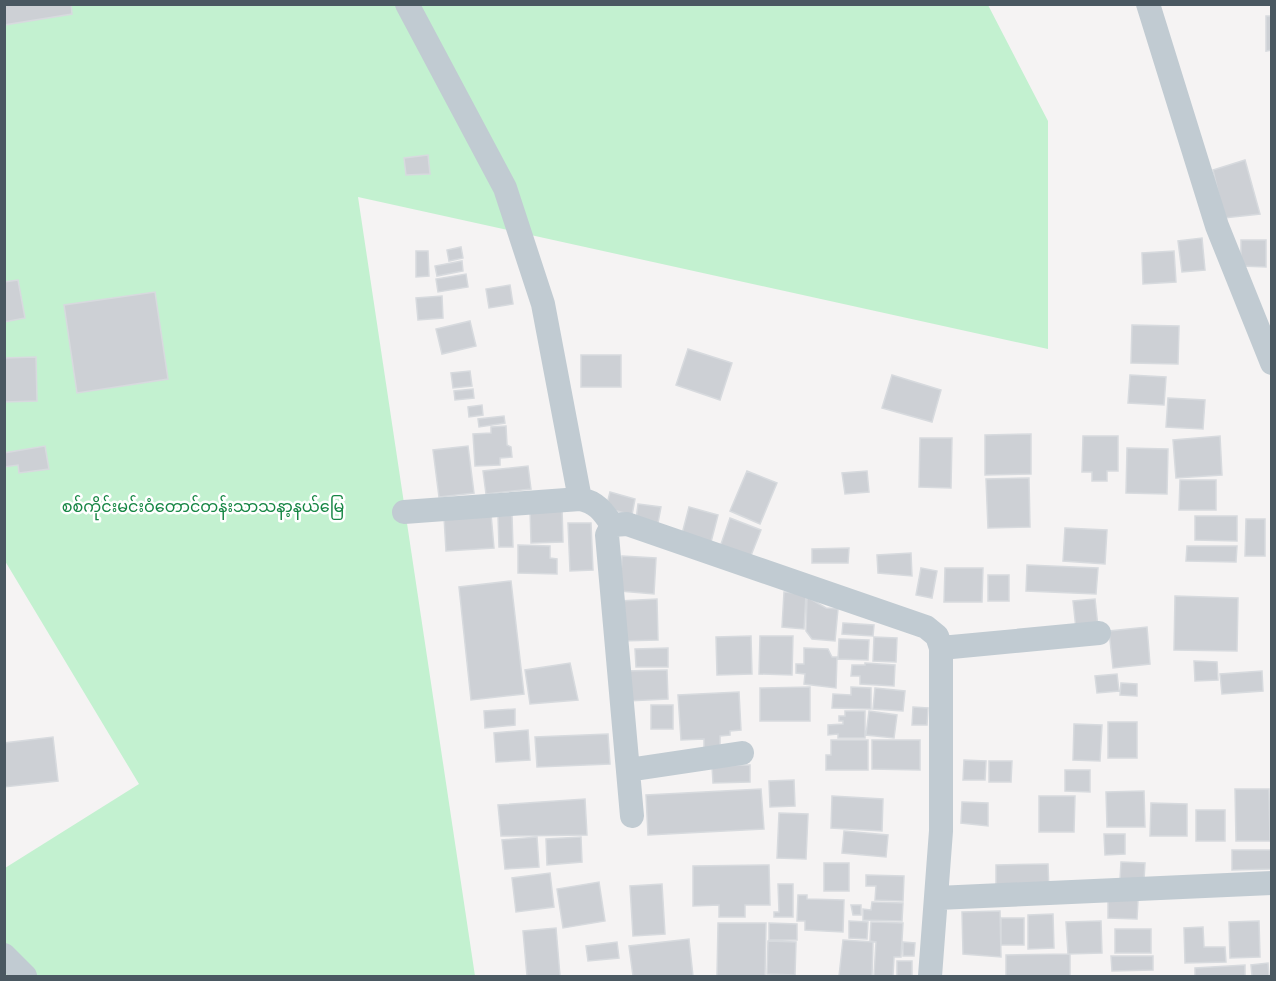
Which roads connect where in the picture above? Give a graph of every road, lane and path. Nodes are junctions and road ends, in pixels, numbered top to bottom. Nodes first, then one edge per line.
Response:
1 (407, 4) edge
2 (1148, 4) edge
3 (1272, 363) edge
4 (580, 499) junction
5 (404, 512) dead end
6 (612, 525) junction
7 (1099, 633) dead end
8 (941, 648) junction
9 (742, 753) dead end
10 (628, 770) junction
11 (632, 816) dead end
12 (1272, 883) edge
13 (937, 898) junction
14 (4, 955) edge
15 (25, 976) edge
16 (930, 976) edge

1 - 4 street
2 - 3 street
4 - 5 street
4 - 6 street
6 - 8 street
6 - 10 street
7 - 8 street
8 - 13 street
9 - 10 street
10 - 11 street
12 - 13 street
13 - 16 street
14 - 15 street

